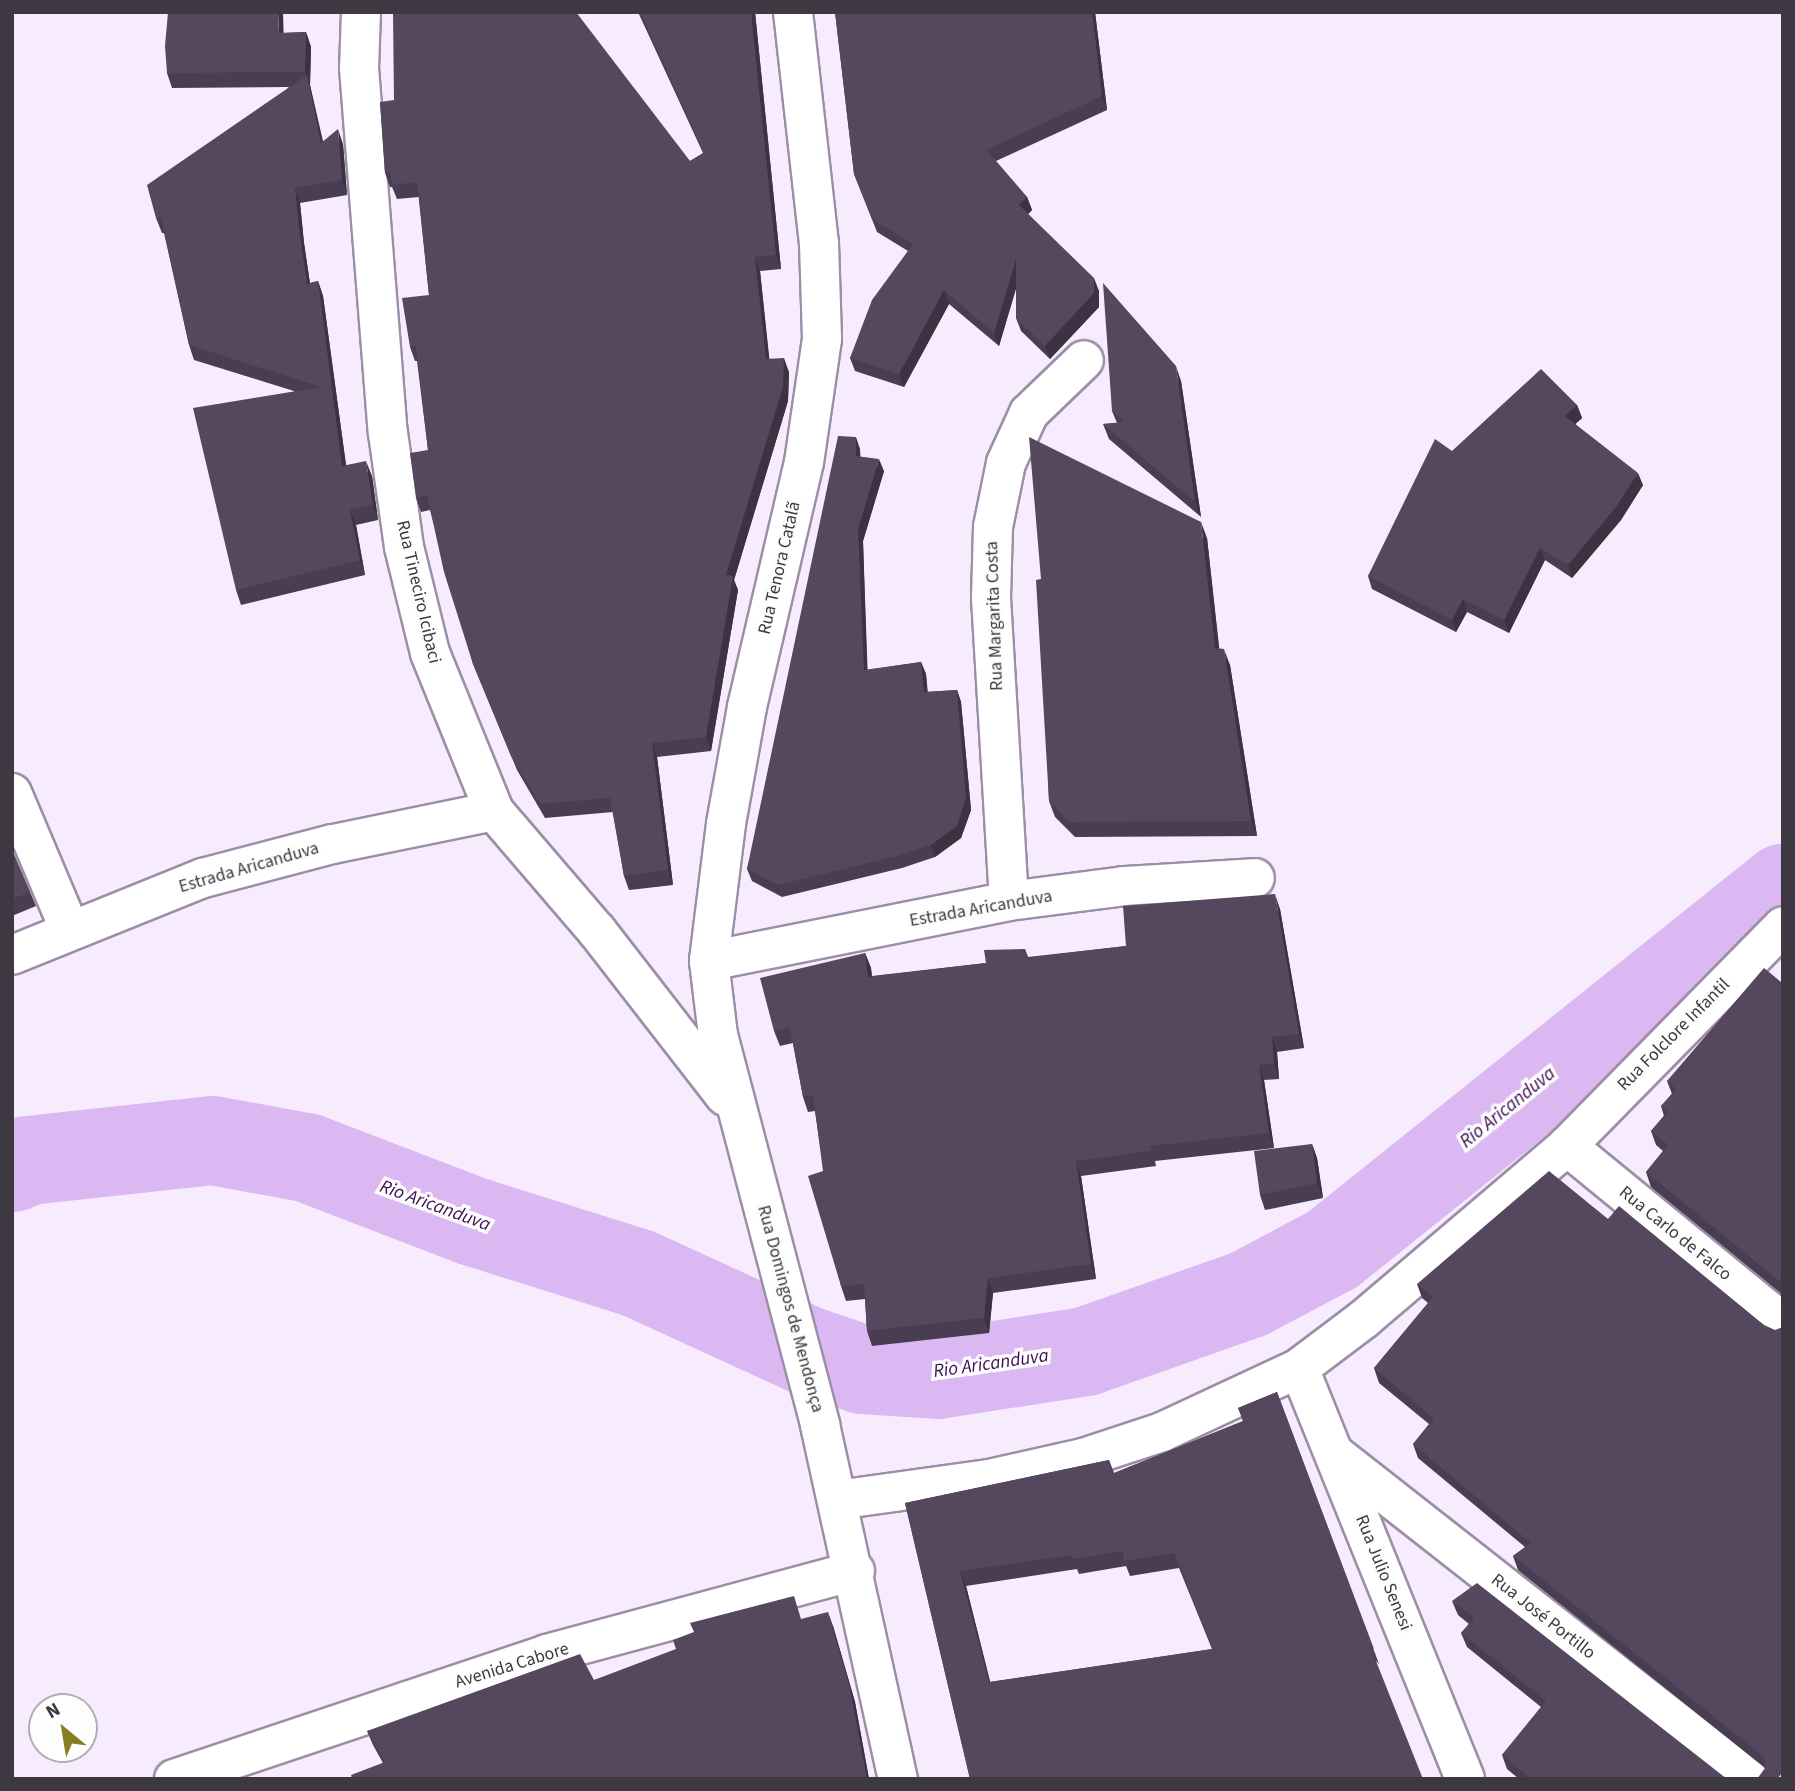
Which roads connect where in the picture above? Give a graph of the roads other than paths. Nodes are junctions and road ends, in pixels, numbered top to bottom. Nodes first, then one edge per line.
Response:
1 (361, 12) edge
2 (793, 12) edge
3 (1084, 360) dead end
4 (12, 793) edge
5 (494, 811) junction
6 (1255, 878) dead end
7 (1009, 901) junction
8 (1783, 926) edge
9 (69, 930) junction
10 (12, 954) edge
11 (709, 961) junction
12 (739, 1118) junction
13 (1567, 1146) junction
14 (1783, 1323) edge
15 (1299, 1368) junction
16 (1336, 1455) junction
17 (837, 1500) junction
18 (855, 1571) junction
19 (174, 1779) edge
20 (898, 1779) edge
21 (1465, 1779) edge
22 (1749, 1779) edge

1 - 5 street, Rua Tineciro Icibaci
2 - 11 street, Rua Tenora Catalã
3 - 7 street, Rua Margarita Costa
4 - 9 street
5 - 9 street, Estrada Aricanduva
5 - 12 street, Rua Tineciro Icibaci
6 - 7 street, Estrada Aricanduva
7 - 11 street, Estrada Aricanduva
8 - 13 street, Rua Folclore Infantil
9 - 10 street, Estrada Aricanduva
11 - 12 street, Rua Tenora Catalã
12 - 17 street, Rua Domingos de Mendonça
13 - 14 street, Rua Carlo de Falco
13 - 15 street, Rua Folclore Infantil
15 - 16 street, Rua Julio Senesi
15 - 17 street
16 - 21 street, Rua Julio Senesi
16 - 22 street, Rua José Portillo
17 - 18 street, Rua Domingos de Mendonça
18 - 19 street, Avenida Cabore
18 - 20 street, Rua Domingos de Mendonça

